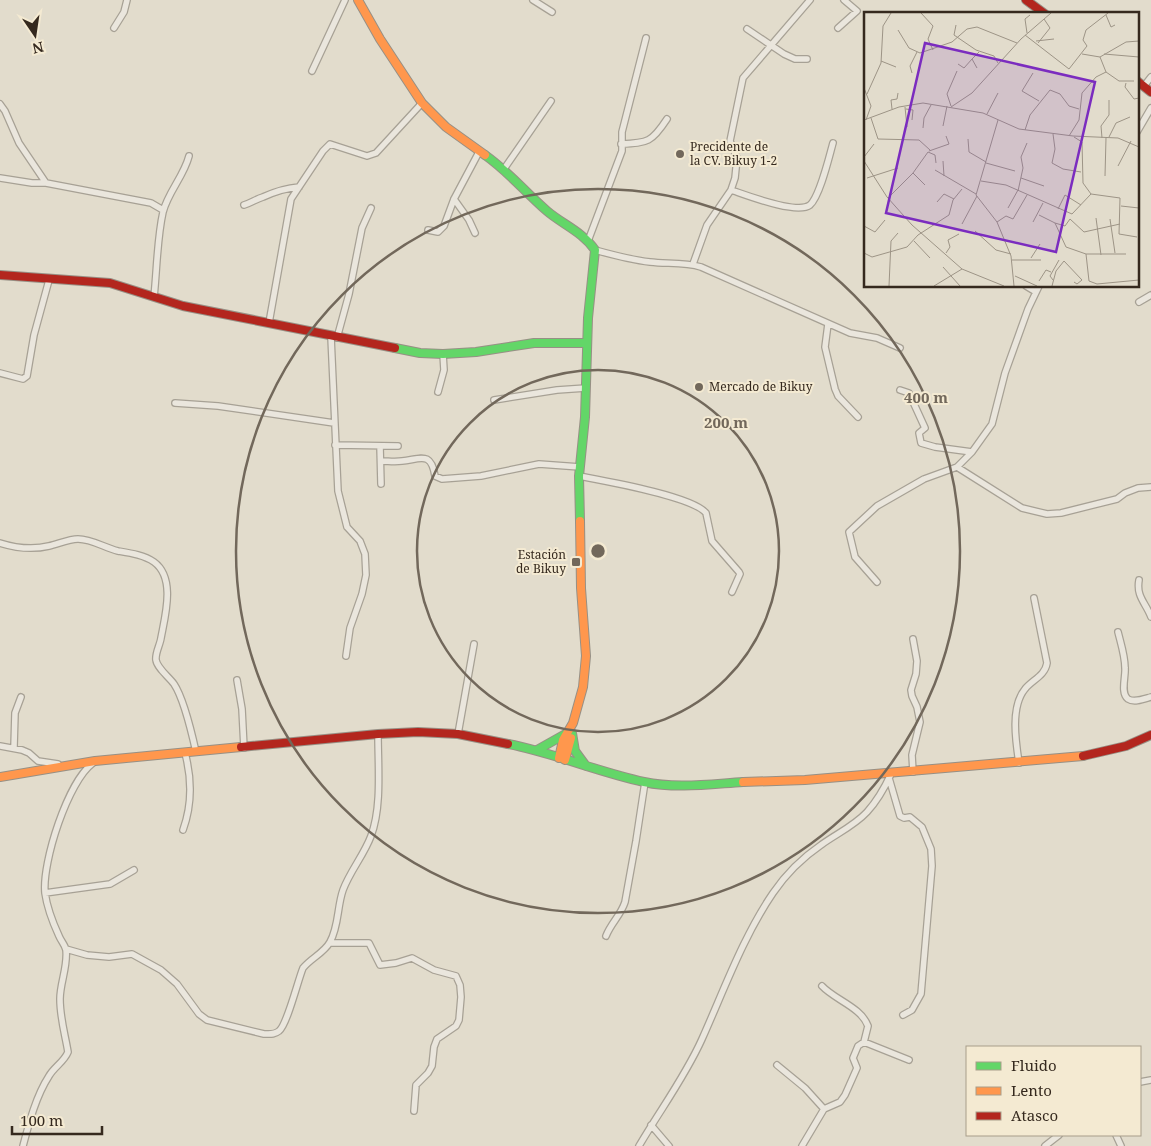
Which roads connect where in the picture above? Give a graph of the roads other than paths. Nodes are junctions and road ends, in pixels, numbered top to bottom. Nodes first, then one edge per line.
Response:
1 (128, 0) edge
2 (345, 0) edge
3 (358, 0) edge
4 (532, 0) edge
5 (810, 0) edge
6 (844, 0) edge
7 (1026, 0) edge
8 (552, 12) dead end
9 (1042, 12) edge
10 (114, 28) dead end
11 (838, 28) dead end
12 (747, 29) dead end
13 (646, 38) dead end
14 (770, 44) junction
15 (807, 59) dead end
16 (312, 71) dead end
17 (1151, 77) edge
18 (1138, 82) edge
19 (1144, 86) junction
20 (1151, 92) edge
21 (551, 101) dead end
22 (422, 103) junction
23 (0, 104) edge
24 (1151, 108) edge
25 (667, 119) dead end
26 (1138, 130) edge
27 (833, 143) dead end
28 (621, 144) junction
29 (479, 152) junction
30 (189, 156) dead end
31 (504, 169) junction
32 (0, 178) edge
33 (46, 183) junction
34 (298, 187) junction
35 (284, 190) junction
36 (731, 190) junction
37 (291, 198) junction
38 (454, 200) junction
39 (244, 205) dead end
40 (371, 208) dead end
41 (163, 210) junction
42 (428, 230) dead end
43 (475, 233) dead end
44 (588, 241) junction
45 (595, 250) junction
46 (693, 264) junction
47 (0, 275) edge
48 (49, 280) junction
49 (1038, 289) edge
50 (1151, 295) edge
51 (154, 297) junction
52 (1139, 302) dead end
53 (269, 323) junction
54 (828, 324) junction
55 (334, 337) junction
56 (588, 343) junction
57 (900, 348) dead end
58 (442, 354) junction
59 (0, 373) edge
60 (586, 388) junction
61 (900, 390) dead end
62 (438, 392) dead end
63 (494, 400) dead end
64 (175, 403) dead end
65 (858, 417) dead end
66 (334, 423) junction
67 (335, 445) junction
68 (380, 446) junction
69 (398, 446) dead end
70 (972, 452) junction
71 (381, 461) junction
72 (958, 467) junction
73 (580, 472) junction
74 (381, 484) dead end
75 (1151, 487) edge
76 (0, 544) edge
77 (1140, 580) dead end
78 (877, 582) dead end
79 (732, 592) dead end
80 (1034, 598) dead end
81 (1151, 618) edge
82 (1118, 632) dead end
83 (913, 640) dead end
84 (474, 644) dead end
85 (346, 656) dead end
86 (237, 680) dead end
87 (21, 697) dead end
88 (1151, 697) edge
89 (570, 731) junction
90 (378, 734) junction
91 (458, 734) junction
92 (1151, 735) edge
93 (0, 746) edge
94 (14, 747) junction
95 (244, 748) junction
96 (537, 750) junction
97 (196, 752) junction
98 (185, 754) junction
99 (562, 759) junction
100 (95, 761) junction
101 (1019, 763) junction
102 (64, 765) junction
103 (586, 766) junction
104 (913, 772) junction
105 (890, 776) junction
106 (0, 777) edge
107 (645, 782) junction
108 (183, 830) dead end
109 (134, 870) dead end
110 (45, 893) junction
111 (606, 936) dead end
112 (330, 943) junction
113 (66, 949) junction
114 (822, 986) dead end
115 (903, 1015) dead end
116 (864, 1042) junction
117 (909, 1060) dead end
118 (777, 1065) dead end
119 (824, 1109) junction
120 (414, 1110) dead end
121 (651, 1125) junction
122 (1058, 1136) edge
123 (23, 1146) edge
124 (639, 1146) edge
125 (670, 1146) edge
126 (802, 1146) edge
127 (1045, 1146) edge

1 - 10 street
2 - 16 street
3 - 22 street
4 - 8 street
5 - 14 street
6 - 11 street
7 - 9 street
12 - 14 street
13 - 28 street
14 - 15 street
14 - 36 street
17 - 19 street
18 - 19 street
19 - 20 street
21 - 31 street
22 - 29 street
22 - 34 street
23 - 33 street
24 - 26 street
25 - 28 street
27 - 36 street
28 - 44 street
29 - 31 street
29 - 38 street
30 - 41 street
31 - 44 street
32 - 33 street
33 - 41 street
34 - 35 street
34 - 37 street
35 - 37 street
35 - 39 street
36 - 46 street
37 - 53 street
38 - 42 street
38 - 43 street
40 - 55 street
41 - 51 street
44 - 45 street
45 - 46 street
45 - 56 street
46 - 54 street
47 - 48 street
48 - 51 street
48 - 59 street
49 - 70 street
50 - 52 street
51 - 53 street
53 - 55 street
54 - 57 street
54 - 65 street
55 - 58 street
55 - 66 street
56 - 58 street
56 - 60 street
58 - 62 street
60 - 63 street
60 - 73 street
61 - 70 street
64 - 66 street
66 - 67 street
67 - 68 street
67 - 85 street
68 - 69 street
68 - 71 street
70 - 72 street
71 - 73 street
71 - 74 street
72 - 75 street
72 - 78 street
73 - 79 street
73 - 89 street
76 - 97 street
77 - 81 street
80 - 101 street
82 - 88 street
83 - 104 street
84 - 91 street
86 - 95 street
87 - 94 street
89 - 96 street
89 - 99 street
89 - 103 street
90 - 91 street
90 - 95 street
90 - 112 street
91 - 96 street
92 - 101 street
93 - 94 street
94 - 102 street
95 - 97 street
96 - 99 street
97 - 98 street
98 - 100 street
98 - 108 street
99 - 103 street
100 - 102 street
100 - 110 street
101 - 104 street
102 - 106 street
103 - 107 street
104 - 105 street
105 - 107 street
105 - 115 street
105 - 121 street
107 - 111 street
109 - 110 street
110 - 113 street
112 - 113 street
112 - 120 street
113 - 123 street
114 - 116 street
116 - 117 street
116 - 119 street
118 - 119 street
119 - 126 street
121 - 124 street
121 - 125 street
122 - 127 street

